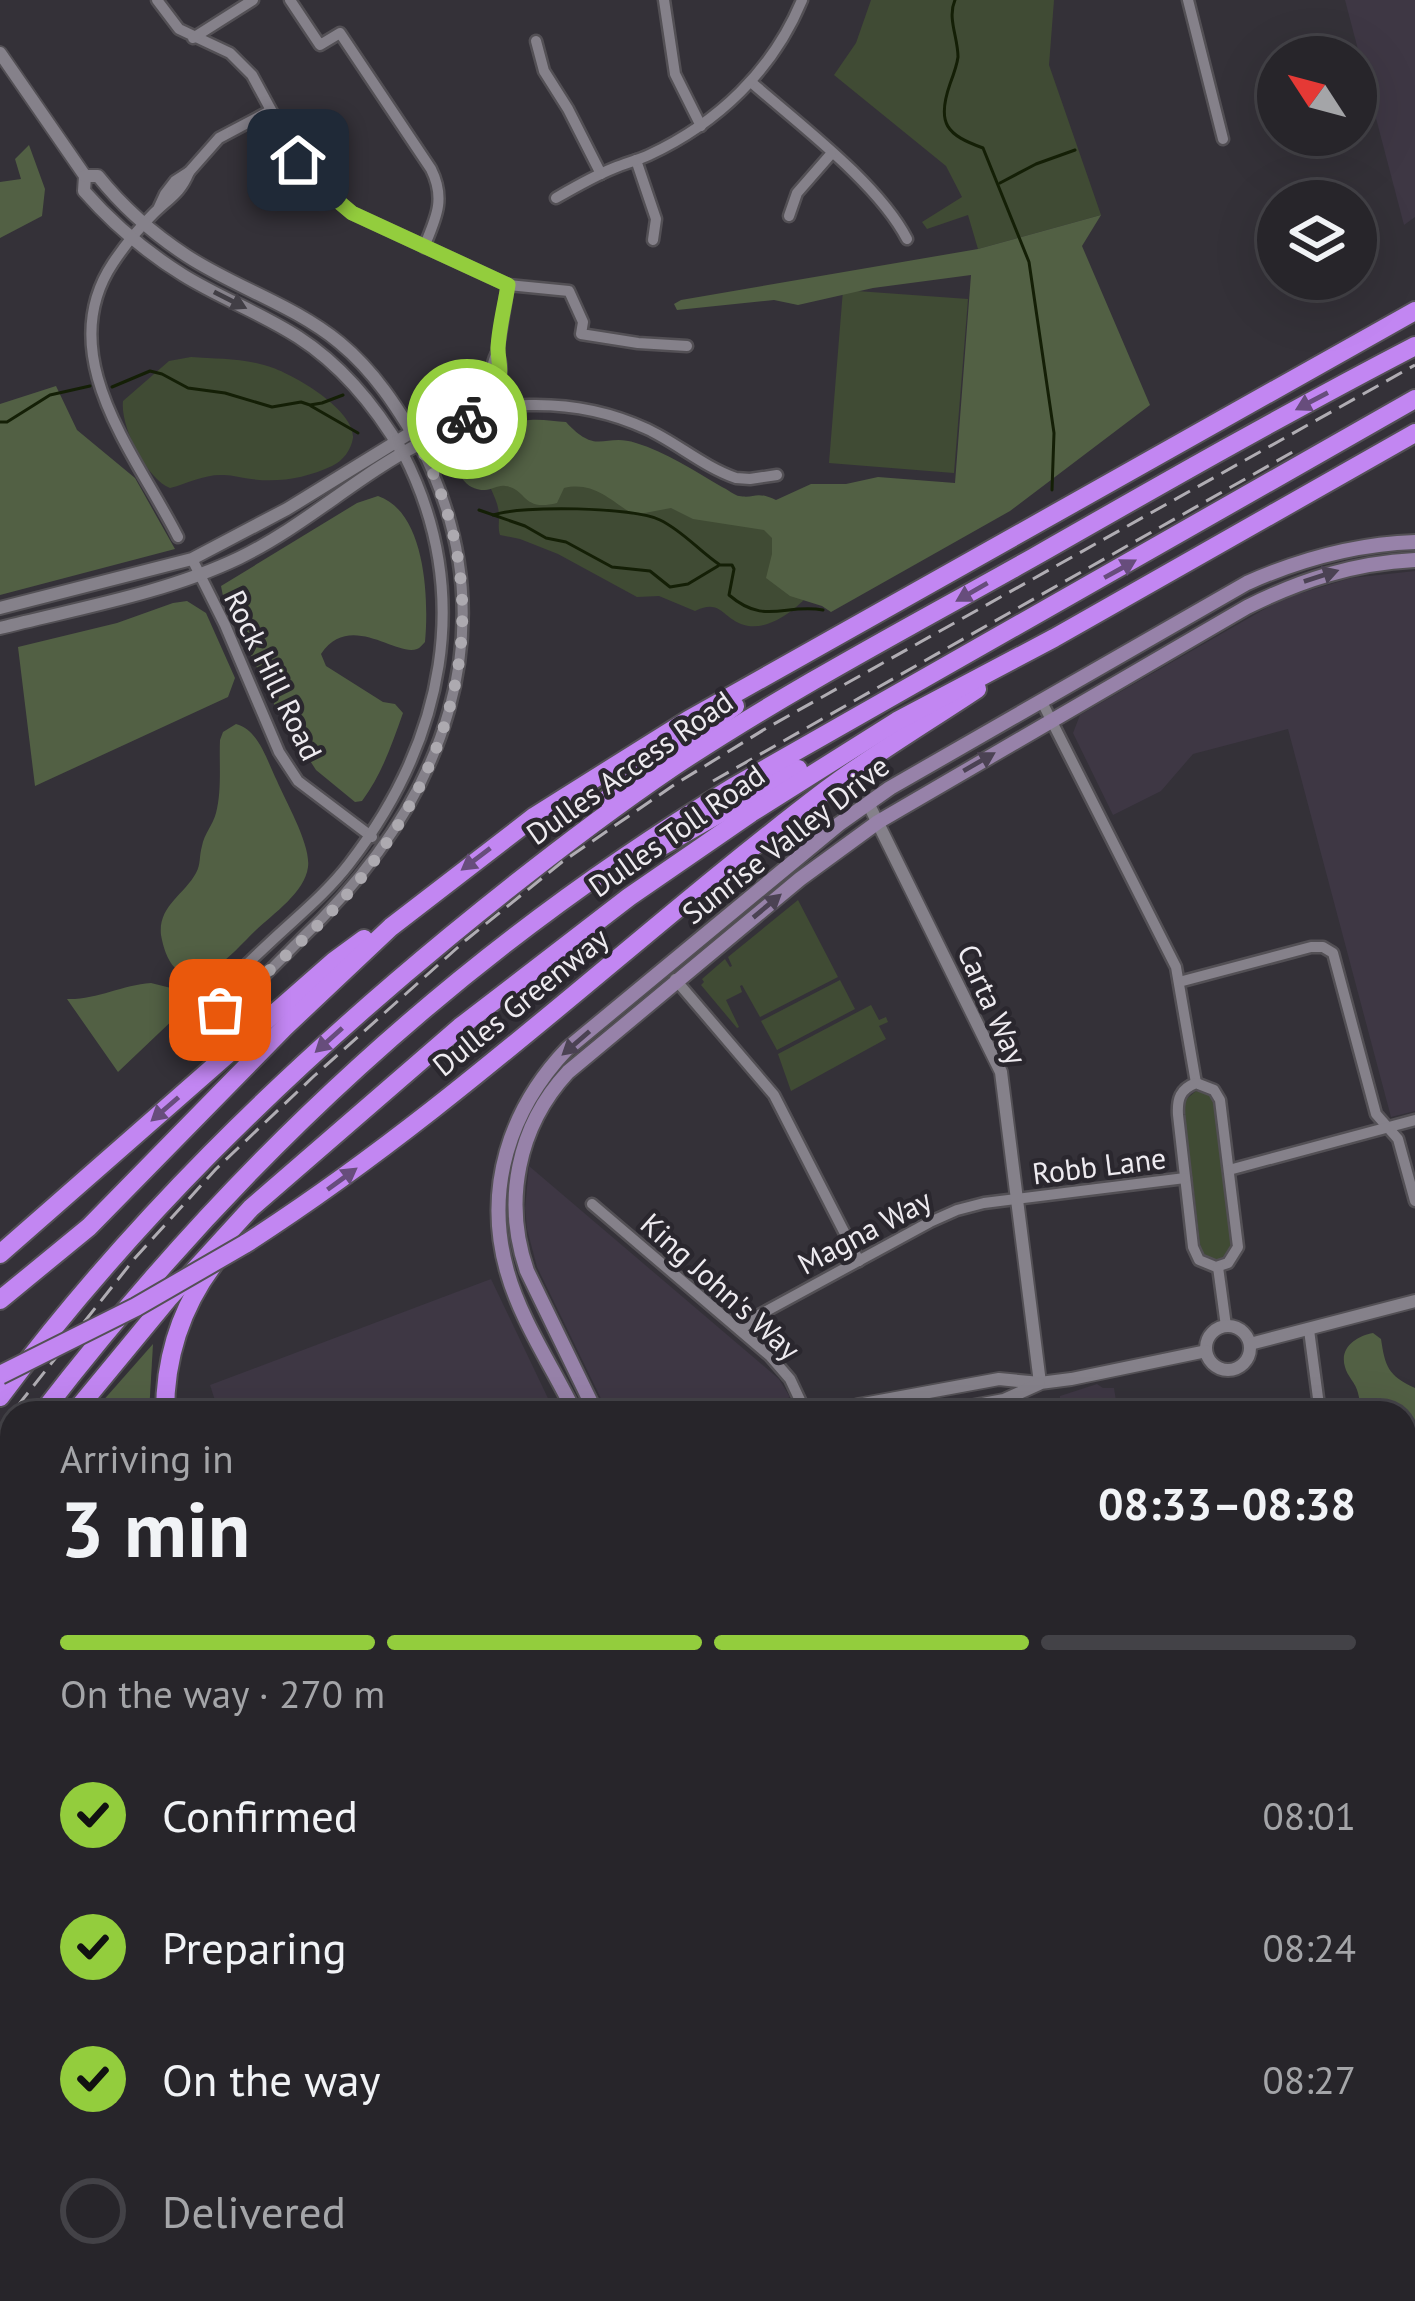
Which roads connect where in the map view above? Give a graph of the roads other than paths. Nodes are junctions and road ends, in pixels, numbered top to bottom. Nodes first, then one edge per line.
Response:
1 (157, 0) edge
2 (253, 0) edge
3 (290, 0) edge
4 (664, 0) edge
5 (802, 0) edge
6 (1189, 0) edge
7 (193, 38) junction
8 (536, 41) dead end
9 (0, 53) edge
10 (751, 82) junction
11 (270, 111) junction
12 (701, 126) junction
13 (1223, 139) dead end
14 (831, 154) junction
15 (636, 160) junction
16 (601, 174) junction
17 (85, 176) junction
18 (556, 198) dead end
19 (789, 216) dead end
20 (145, 223) junction
21 (131, 238) junction
22 (907, 239) dead end
23 (653, 240) dead end
24 (424, 247) junction
25 (508, 285) junction
26 (1415, 311) edge
27 (687, 346) dead end
28 (1415, 346) edge
29 (1415, 399) edge
30 (497, 406) junction
31 (1415, 434) edge
32 (416, 438) junction
33 (399, 447) junction
34 (777, 475) dead end
35 (178, 537) dead end
36 (1415, 542) edge
37 (191, 560) junction
38 (972, 560) junction
39 (1415, 560) edge
40 (199, 575) junction
41 (0, 608) edge
42 (0, 628) edge
43 (1054, 638) junction
44 (944, 694) junction
45 (1040, 700) junction
46 (1052, 721) junction
47 (868, 803) junction
48 (878, 822) junction
49 (369, 835) junction
50 (385, 845) junction
51 (418, 904) junction
52 (517, 933) junction
53 (417, 963) junction
54 (665, 967) junction
55 (677, 981) junction
56 (1179, 982) junction
57 (1196, 1084) junction
58 (1415, 1120) edge
59 (1384, 1129) junction
60 (1228, 1170) junction
61 (295, 1172) junction
62 (1185, 1178) junction
63 (1019, 1200) junction
64 (1415, 1201) edge
65 (592, 1204) dead end
66 (0, 1254) edge
67 (859, 1261) junction
68 (1218, 1267) junction
69 (0, 1300) edge
70 (1415, 1301) edge
71 (1226, 1326) junction
72 (740, 1330) junction
73 (1309, 1330) junction
74 (1250, 1344) junction
75 (1206, 1351) junction
76 (0, 1375) edge
77 (1040, 1383) junction
78 (0, 1397) edge
79 (52, 1401) edge
80 (84, 1401) edge
81 (166, 1401) edge
82 (569, 1401) edge
83 (590, 1401) edge
84 (800, 1401) edge
85 (879, 1401) edge
86 (999, 1401) edge
87 (1318, 1401) edge

1 - 7 street
2 - 7 street
3 - 24 street
4 - 12 street
5 - 10 street
6 - 13 street
7 - 11 street
8 - 16 street
9 - 17 street
10 - 12 street
10 - 14 street
11 - 20 street
11 - 24 street
12 - 15 street
14 - 19 street
14 - 22 street
15 - 16 street
15 - 23 street
16 - 18 street
17 - 20 street
17 - 21 street
20 - 21 street
20 - 32 street
21 -> 33 street
21 - 35 street
24 - 25 street
25 - 27 street
25 - 30 street
26 - 38 highway
28 -> 53 highway, Dulles Access Road
52 -> 29 highway
30 - 32 street
30 - 34 street
31 - 43 highway, Dulles Toll Road
32 - 33 street
32 - 50 street
33 - 37 street
33 - 40 street
33 - 49 street
36 - 45 main road, Sunrise Valley Drive
37 - 40 street, Rock Hill Road
37 - 41 street
38 -> 51 highway
38 - 53 highway
46 -> 39 main road, Sunrise Valley Drive
40 - 42 street
40 - 49 street, Rock Hill Road
43 - 44 highway, Dulles Toll Road
76 -> 43 highway, Dulles Greenway, bridge
44 - 52 highway
44 - 61 highway, Dulles Toll Road
45 - 46 street
45 - 47 main road, Sunrise Valley Drive
48 -> 46 main road, Sunrise Valley Drive
46 - 56 street
47 - 48 street, Carta Way
47 - 54 main road, Sunrise Valley Drive
55 -> 48 main road, Sunrise Valley Drive
48 - 63 street, Carta Way
49 - 50 street, Rock Hill Road
49 - 50 street
51 -> 66 highway
51 - 69 highway
52 - 79 highway
53 -> 78 highway, Dulles Access Road
54 - 55 street
54 -> 82 main road, Sunrise Valley Drive
55 - 67 street
55 - 83 main road, Sunrise Valley Drive
56 - 57 street
56 - 59 street
57 - 60 street
57 - 62 street
58 - 59 street
59 - 60 street
59 - 64 street
60 - 68 street
61 - 80 highway, Dulles Toll Road
61 - 81 highway
62 - 63 street, Robb Lane
62 - 68 street
63 - 67 street, Magna Way
63 - 77 street, Carta Way
65 - 72 street, King John's Way
67 - 72 street, Magna Way
68 - 71 street
70 - 73 street
71 - 74 street
71 - 75 street
72 - 84 street, King John's Way
73 - 74 street
73 - 87 street
74 - 75 street
75 - 77 street
77 - 85 street
77 - 86 street

